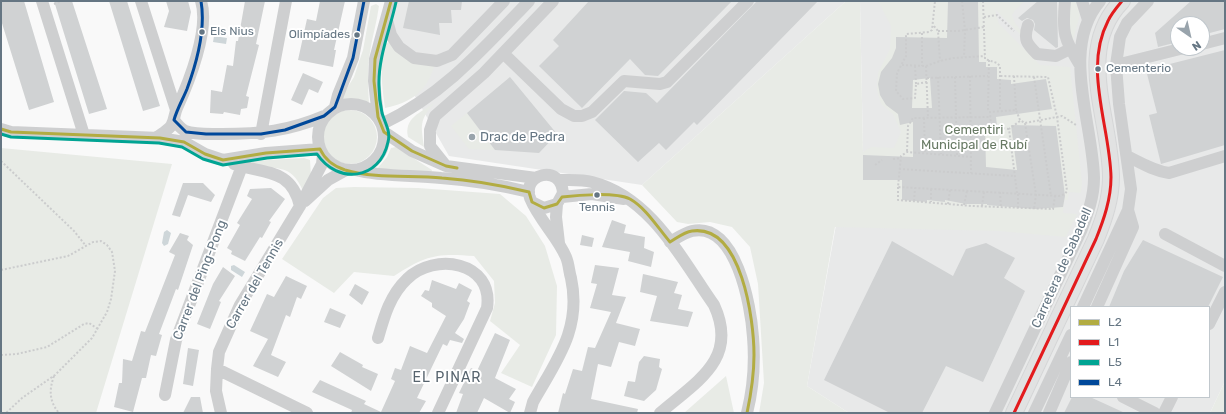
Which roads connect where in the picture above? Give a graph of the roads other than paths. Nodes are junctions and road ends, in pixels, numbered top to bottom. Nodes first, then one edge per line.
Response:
1 (42, 1) edge
2 (141, 1) edge
3 (201, 1) edge
4 (286, 1) edge
5 (364, 1) edge
6 (391, 1) edge
7 (504, 1) edge
8 (529, 1) edge
9 (553, 1) edge
10 (748, 1) edge
11 (1065, 1) edge
12 (1082, 1) edge
13 (1100, 1) edge
14 (1122, 1) edge
15 (1148, 1) edge
16 (387, 20) junction
17 (1088, 20) junction
18 (1028, 25) dead end
19 (1225, 38) edge
20 (1210, 42) edge
21 (1070, 49) junction
22 (1170, 52) edge
23 (503, 53) junction
24 (475, 56) junction
25 (437, 61) junction
26 (1116, 65) junction
27 (1080, 66) junction
28 (474, 83) junction
29 (434, 94) junction
30 (335, 107) junction
31 (175, 115) junction
32 (324, 116) junction
33 (381, 124) junction
34 (1, 129) edge
35 (261, 134) junction
36 (84, 135) junction
37 (156, 138) junction
38 (321, 152) junction
39 (1127, 156) junction
40 (1225, 156) edge
41 (223, 160) junction
42 (242, 166) junction
43 (446, 166) junction
44 (351, 170) junction
45 (536, 178) junction
46 (559, 180) junction
47 (531, 197) junction
48 (629, 200) junction
49 (559, 201) junction
50 (300, 206) junction
51 (1128, 210) junction
52 (1165, 234) dead end
53 (670, 242) junction
54 (560, 246) junction
55 (1225, 266) edge
56 (1225, 292) edge
57 (1083, 306) edge
58 (1097, 306) edge
59 (1210, 322) edge
60 (378, 338) dead end
61 (1070, 343) edge
62 (1067, 367) edge
63 (216, 369) junction
64 (165, 395) dead end
65 (1125, 398) edge
66 (1172, 398) edge
67 (221, 413) edge
68 (308, 413) edge
69 (438, 413) edge
70 (530, 413) edge
71 (660, 413) edge
72 (747, 413) edge
73 (995, 413) edge
74 (1014, 413) edge
75 (1034, 413) edge
76 (1050, 413) edge
77 (1155, 413) edge
78 (1164, 413) edge

1 - 36 street
2 - 31 street
3 - 31 street
4 - 35 street
5 - 30 street
6 - 16 street
7 - 25 street
8 - 24 street
9 - 23 street
10 - 23 street
11 - 21 street
12 - 17 street
13 - 17 street, Carretera de Sabadell
14 - 74 main road
15 - 26 street
16 - 25 street
16 - 33 street
17 - 27 street, Carretera de Sabadell
18 - 21 street
19 - 20 street
21 - 27 street
22 - 26 street
23 - 28 street
24 - 25 street
24 - 29 street
26 - 39 street
27 - 73 street, Carretera de Sabadell
28 - 29 street
28 - 43 street
29 - 33 street
30 - 32 street
30 - 33 street
31 - 35 street
31 - 37 street
32 - 35 street
32 - 38 street
33 - 43 street
33 - 44 street
34 - 36 street
36 - 37 street
37 - 41 street
38 - 41 street
38 - 44 street
38 - 50 street, Carrer del Tennis
39 - 40 street
39 - 51 street
41 - 42 street
42 - 50 street
42 - 64 street, Carrer del Ping-Pong
43 - 45 street
44 - 47 street
44 - 50 street, Carrer del Tennis
45 - 46 street
45 - 47 street
46 - 48 street
46 - 49 street
47 - 49 street
47 - 54 street
48 - 49 street
48 - 53 street
49 - 54 street
50 - 63 street, Carrer del Tennis
51 - 57 street
51 - 58 street
52 - 55 street
53 - 71 street
53 - 72 street
54 - 70 street
56 - 59 street
60 - 69 street
61 - 62 street
62 - 75 street
62 - 76 street
63 - 67 street, Carrer del Tennis
63 - 68 street
65 - 77 street
66 - 78 street

